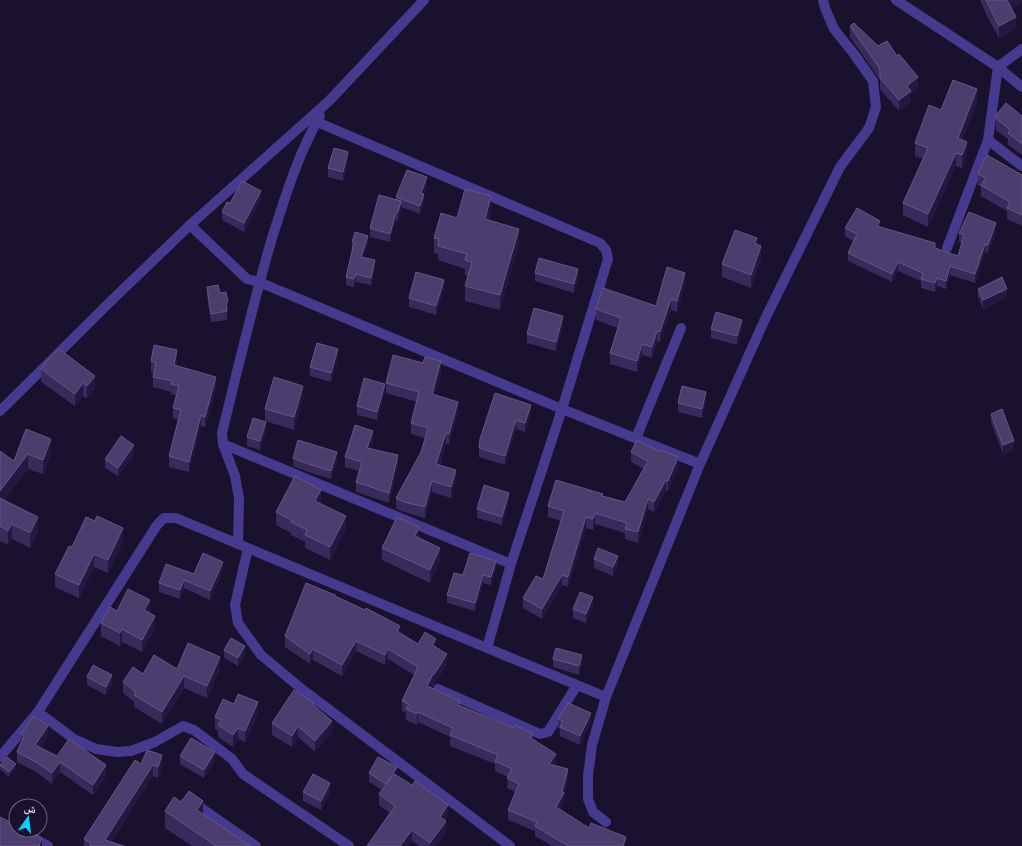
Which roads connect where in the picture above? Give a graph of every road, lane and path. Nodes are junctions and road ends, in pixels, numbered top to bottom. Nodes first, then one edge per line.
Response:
1 (424, 0) edge
2 (824, 0) edge
3 (896, 0) edge
4 (1022, 49) edge
5 (998, 67) junction
6 (1022, 87) edge
7 (329, 101) junction
8 (317, 122) junction
9 (988, 140) junction
10 (1022, 166) edge
11 (190, 225) junction
12 (947, 248) dead end
13 (259, 282) junction
14 (681, 328) dead end
15 (562, 409) junction
16 (0, 411) edge
17 (636, 438) junction
18 (223, 444) junction
19 (700, 464) junction
20 (238, 544) junction
21 (248, 548) junction
22 (511, 564) junction
23 (487, 648) junction
24 (577, 685) junction
25 (438, 689) edge
26 (606, 697) junction
27 (38, 712) junction
28 (0, 757) edge
29 (194, 803) edge
30 (606, 822) dead end
31 (34, 838) edge
32 (48, 846) edge
33 (256, 846) edge
34 (349, 846) edge
35 (510, 846) edge

1 - 7 street
2 - 19 street
3 - 5 street
4 - 5 street
5 - 6 street
5 - 9 street
7 - 8 street
7 - 11 street
8 - 13 street
8 - 15 street
9 - 10 street
9 - 12 street
11 - 13 street
11 - 16 street
13 - 15 street
13 - 18 street
14 - 17 street
15 - 17 street
15 - 22 street
17 - 19 street
18 - 20 street
18 - 22 street
19 - 26 street
20 - 21 street
20 - 27 street
21 - 23 street
21 - 35 street
22 - 23 street
23 - 24 street
24 - 25 street
24 - 26 street
26 - 30 street
27 - 28 street
27 - 34 street
29 - 33 street
31 - 32 street

